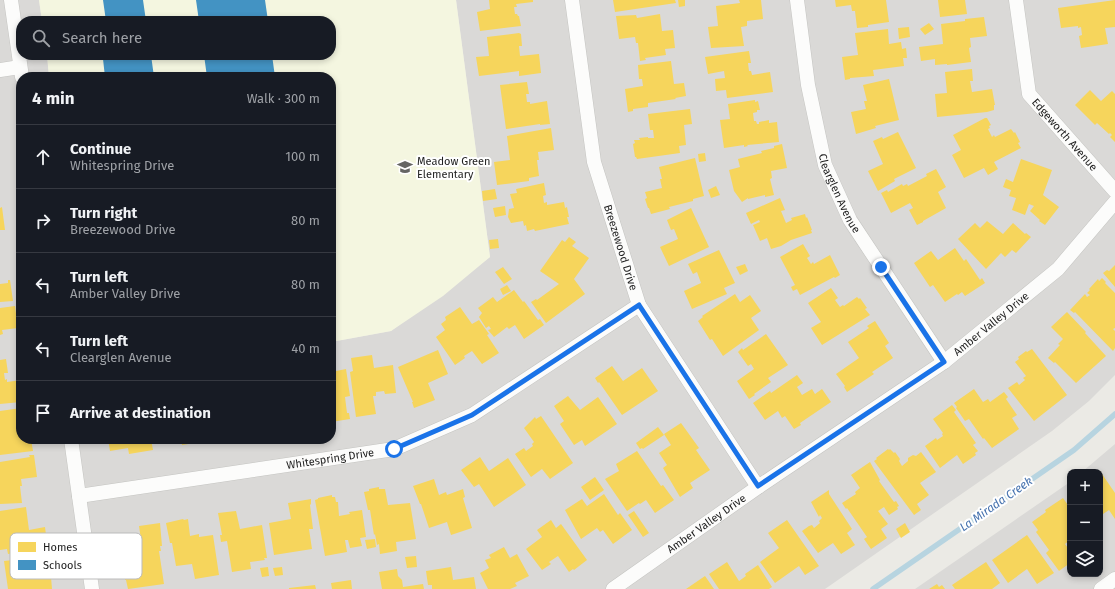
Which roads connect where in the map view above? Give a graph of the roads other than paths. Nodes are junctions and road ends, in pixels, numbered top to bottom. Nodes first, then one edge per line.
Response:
1 (11, 0) edge
2 (572, 0) edge
3 (797, 0) edge
4 (1016, 0) edge
5 (16, 36) edge
6 (19, 60) edge
7 (0, 70) edge
8 (21, 72) edge
9 (1115, 191) edge
10 (1115, 202) edge
11 (639, 305) junction
12 (944, 362) junction
13 (72, 444) edge
14 (758, 486) junction
15 (79, 496) junction
16 (84, 533) edge
17 (91, 579) edge
18 (1115, 579) edge
19 (92, 589) edge
20 (613, 589) edge
21 (1101, 589) edge

1 - 5 street
2 - 11 street, Breezewood Drive
3 - 12 street, Clearglen Avenue
4 - 9 street, Edgeworth Avenue
6 - 8 street
7 - 8 street
10 - 12 street, Amber Valley Drive
11 - 14 street, Breezewood Drive
11 - 15 street, Whitespring Drive
12 - 14 street, Amber Valley Drive
13 - 15 street
14 - 20 street, Amber Valley Drive
15 - 16 street
17 - 19 street
18 - 21 street

